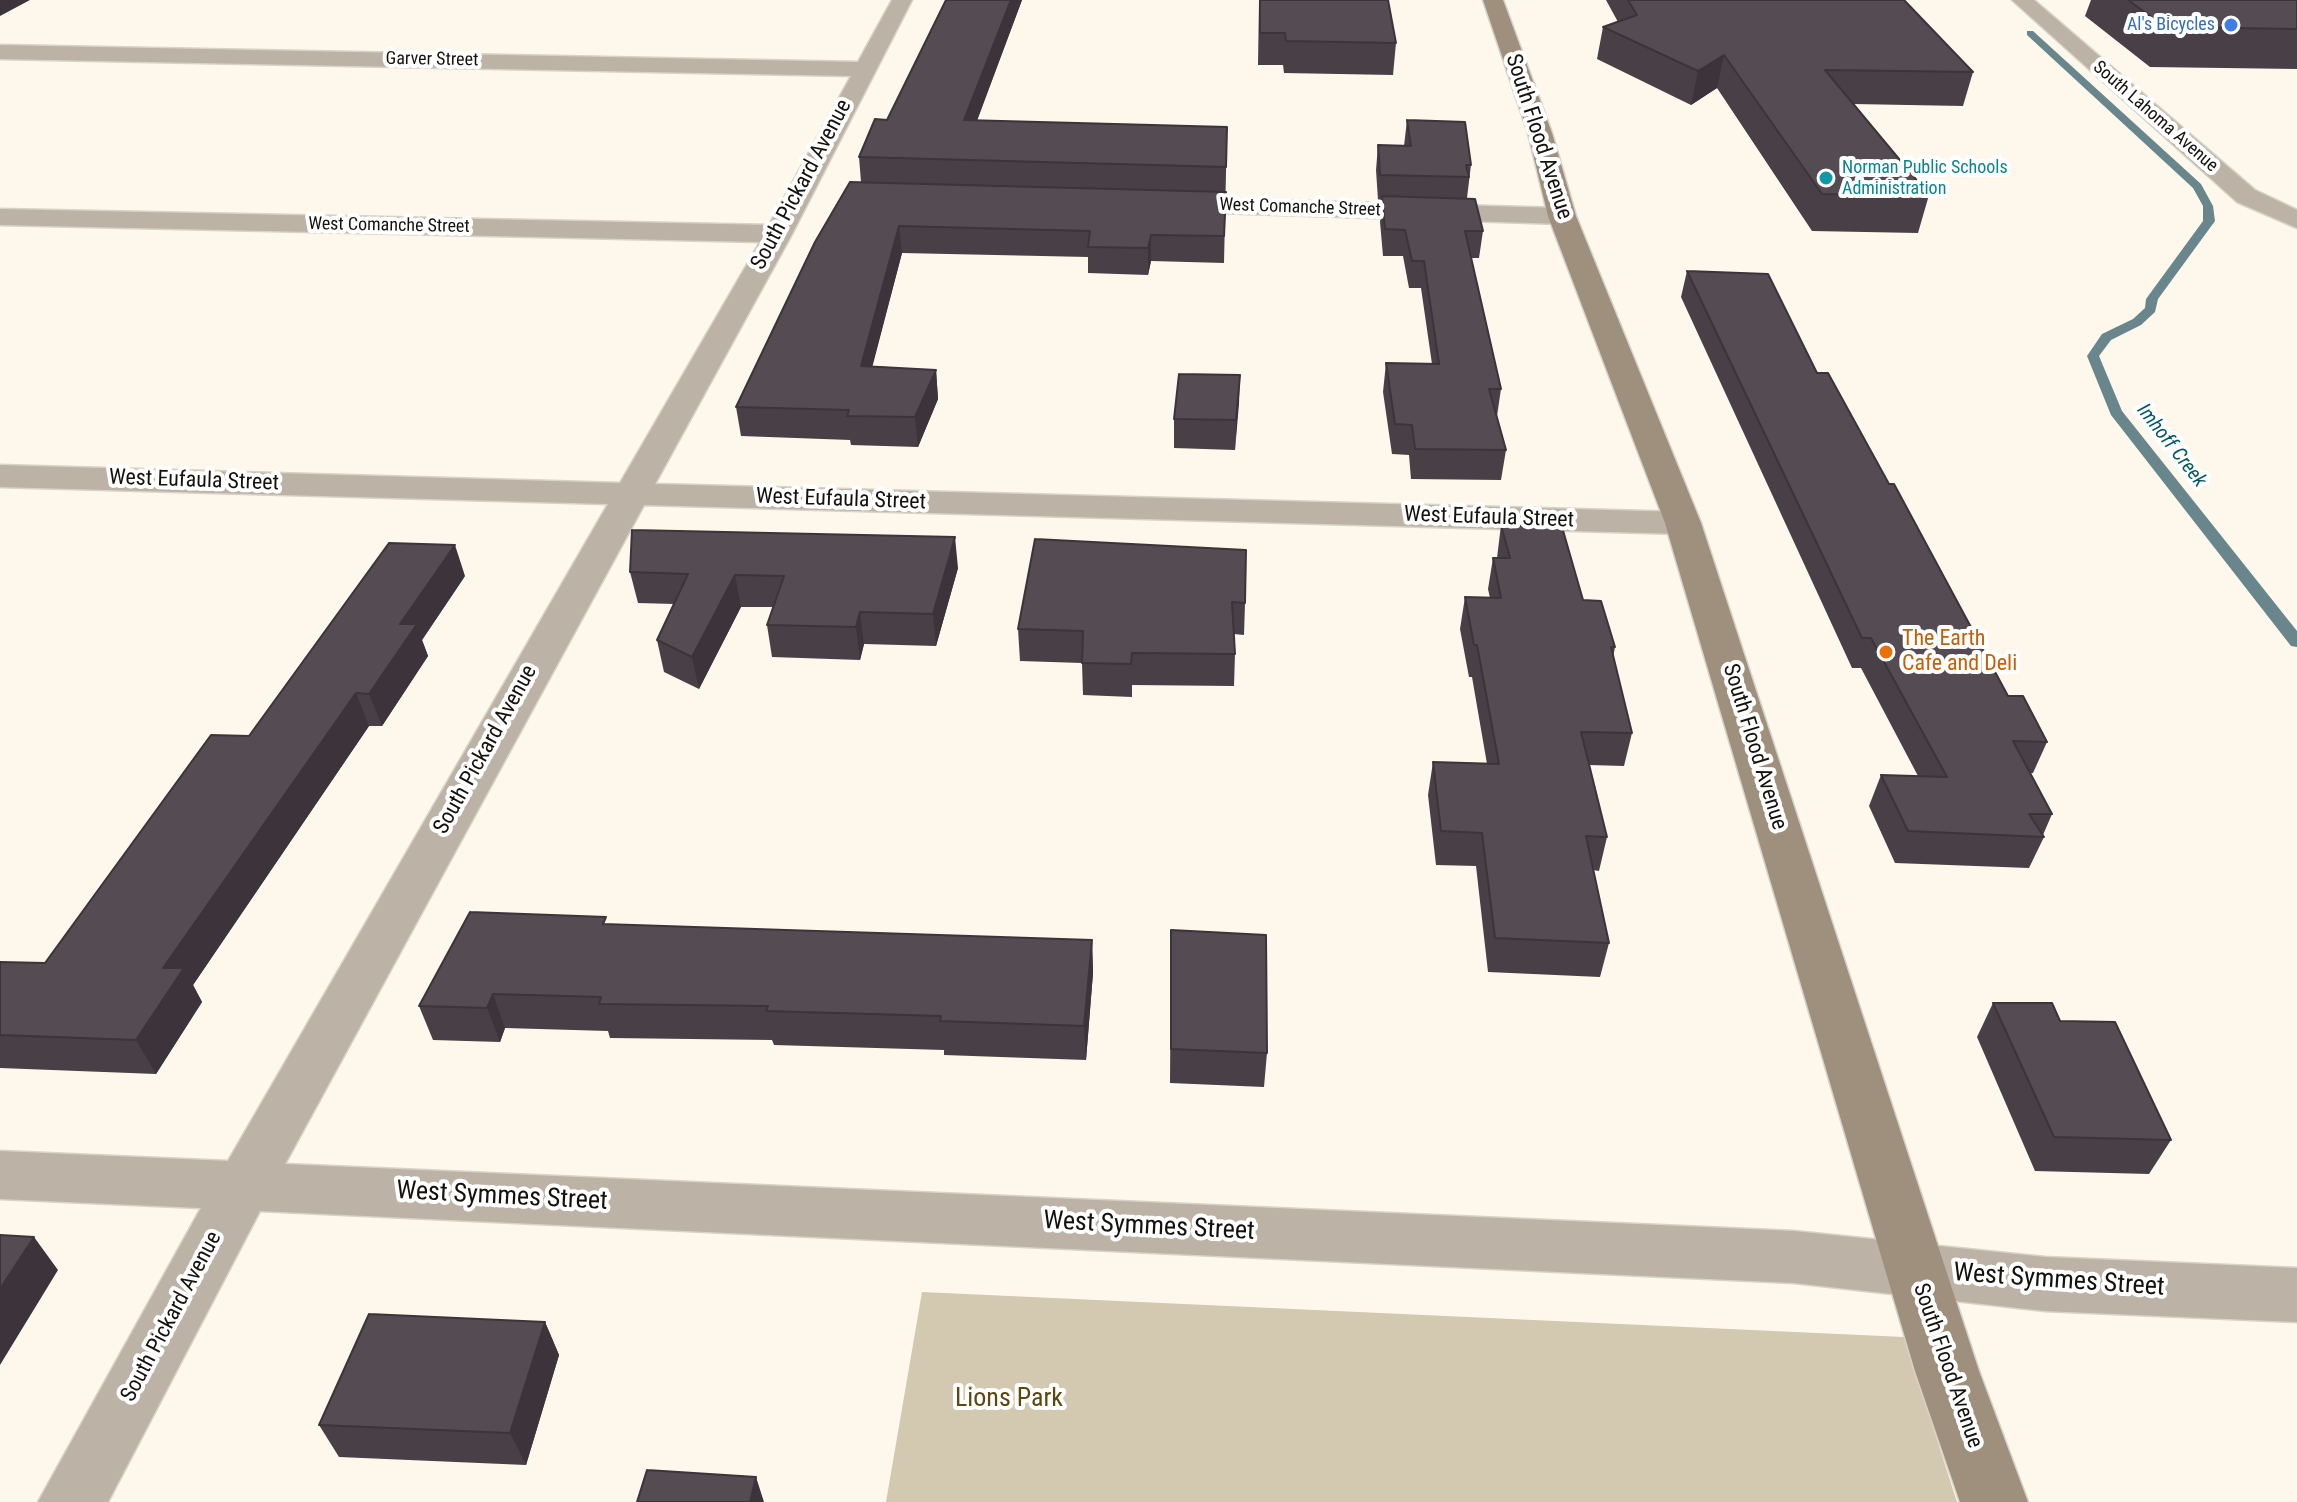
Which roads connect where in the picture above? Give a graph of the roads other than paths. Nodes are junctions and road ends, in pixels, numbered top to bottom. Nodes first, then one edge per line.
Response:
1 (902, 0) edge
2 (1493, 0) edge
3 (2022, 0) edge
4 (0, 52) edge
5 (864, 69) junction
6 (1131, 204) edge
7 (1562, 216) junction
8 (0, 217) edge
9 (2297, 220) edge
10 (778, 234) junction
11 (0, 476) edge
12 (629, 494) junction
13 (1683, 523) junction
14 (0, 1175) edge
15 (243, 1185) junction
16 (1915, 1270) junction
17 (2297, 1295) edge
18 (72, 1502) edge
19 (1994, 1502) edge

1 - 5 street, South Pickard Avenue
2 - 7 street, South Flood Avenue
3 - 9 street, South Lahoma Avenue
4 - 5 street, Garver Street
5 - 10 street, South Pickard Avenue
6 - 7 street, West Comanche Street
7 - 13 street, South Flood Avenue
8 - 10 street, West Comanche Street
10 - 12 street, South Pickard Avenue
11 - 12 street, West Eufaula Street
12 - 13 street, West Eufaula Street
12 - 15 street, South Pickard Avenue
13 - 16 street, South Flood Avenue
14 - 15 street, West Symmes Street
15 - 16 street, West Symmes Street
15 - 18 street, South Pickard Avenue
16 - 17 street, West Symmes Street
16 - 19 street, South Flood Avenue

